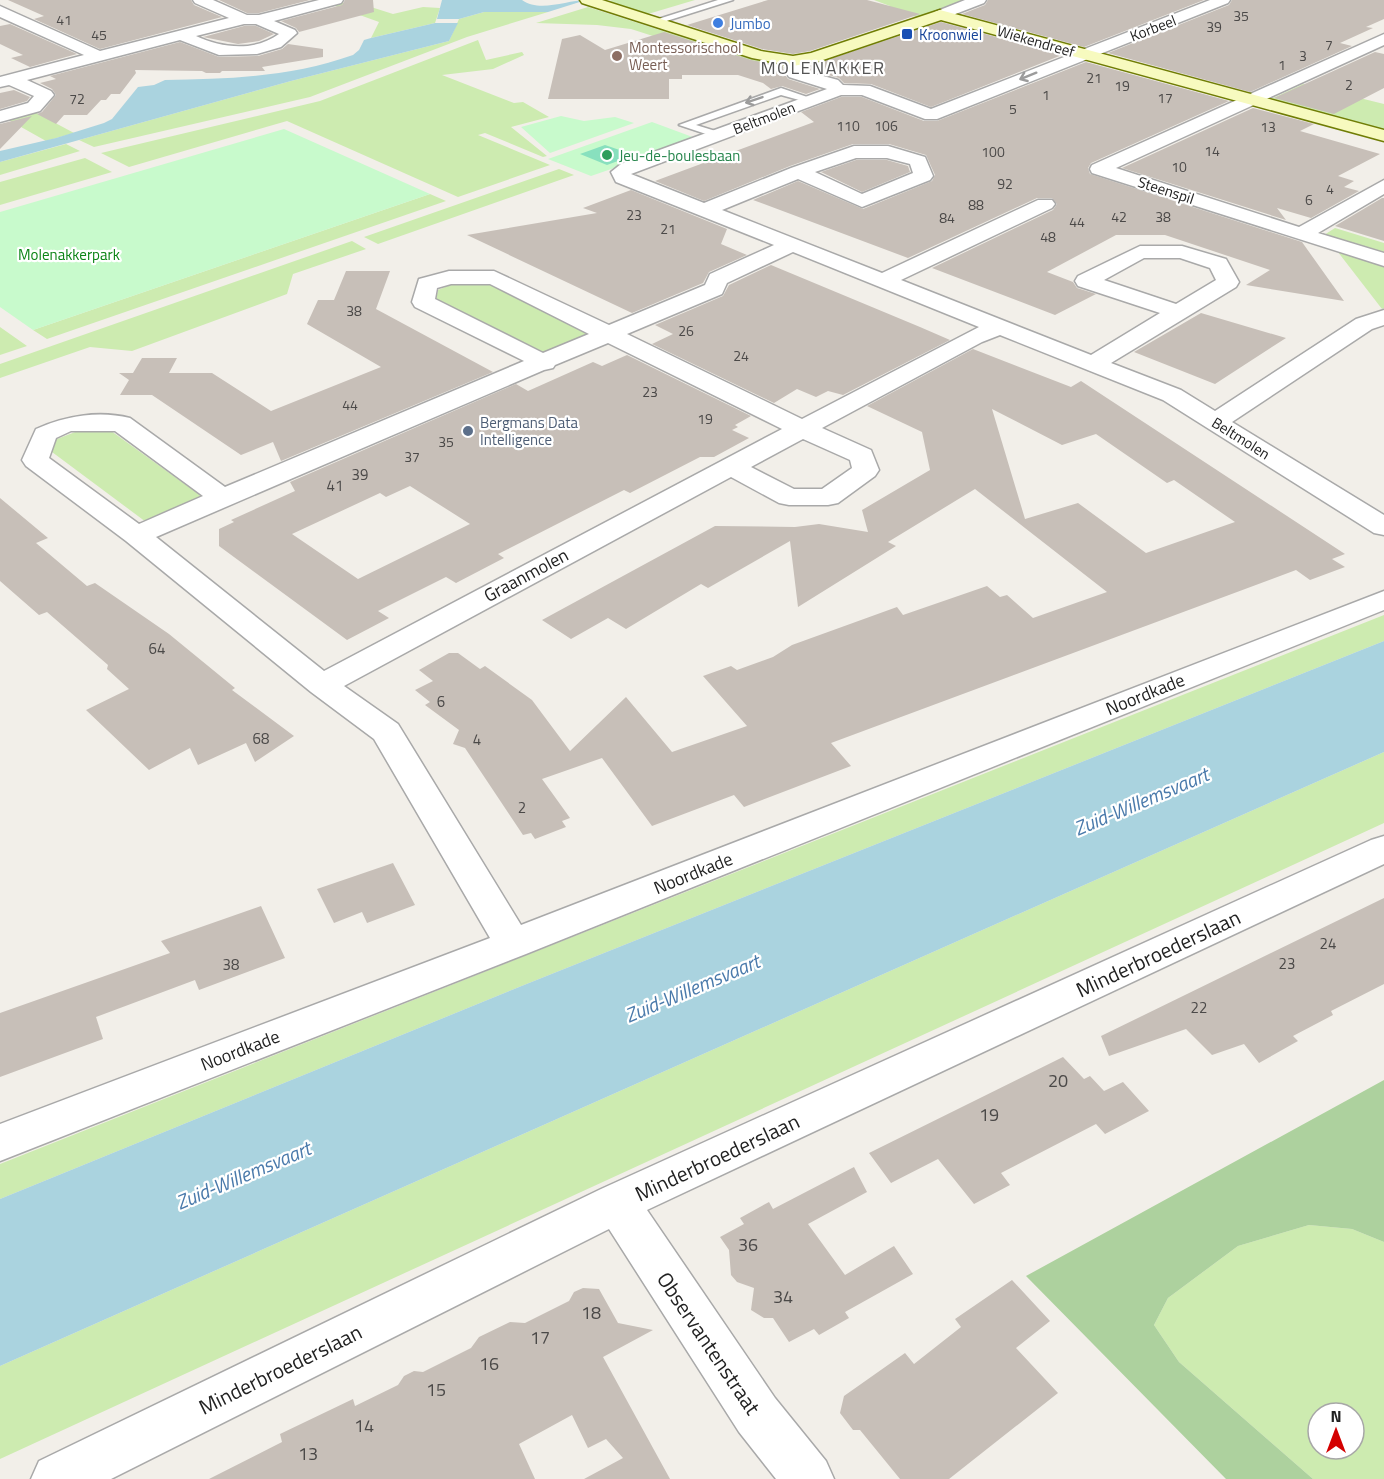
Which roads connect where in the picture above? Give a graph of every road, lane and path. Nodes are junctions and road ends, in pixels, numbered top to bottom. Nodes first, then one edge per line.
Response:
1 (336, 0) edge
2 (586, 0) edge
3 (728, 0) edge
4 (979, 0) edge
5 (1223, 0) edge
6 (209, 1) edge
7 (0, 11) edge
8 (940, 15) junction
9 (251, 19) junction
10 (654, 22) junction
11 (183, 36) junction
12 (1384, 39) edge
13 (1083, 54) junction
14 (100, 57) junction
15 (794, 61) junction
16 (5, 80) edge
17 (839, 90) junction
18 (810, 100) junction
19 (1252, 100) junction
20 (0, 117) edge
21 (718, 135) junction
22 (1384, 136) edge
23 (798, 172) junction
24 (1384, 186) edge
25 (1046, 204) dead end
26 (705, 210) junction
27 (1301, 234) junction
28 (792, 245) junction
29 (1384, 260) edge
30 (881, 281) junction
31 (1178, 312) junction
32 (1384, 317) edge
33 (1000, 327) junction
34 (609, 334) junction
35 (544, 363) junction
36 (1092, 364) junction
37 (1215, 422) junction
38 (802, 429) junction
39 (730, 466) junction
40 (224, 499) junction
41 (1384, 527) edge
42 (136, 535) junction
43 (1384, 600) edge
44 (322, 685) junction
45 (1384, 849) edge
46 (513, 944) junction
47 (0, 1143) edge
48 (617, 1203) junction
49 (57, 1479) edge
50 (807, 1479) edge

1 - 9 street
2 - 10 street
3 - 10 lane
4 - 8 street
5 - 13 street, Korbeel
6 - 9 street
7 - 14 street
8 - 13 street, Wiekendreef
8 - 15 street
9 - 11 street
9 - 11 street
10 - 15 street
11 - 14 street
12 - 19 street
13 -> 17 street
13 - 19 street, Wiekendreef
14 - 16 street
15 - 17 street, Beltmolen
16 - 20 street
17 - 18 street, Beltmolen
18 - 21 street, Beltmolen
18 -> 21 lane
19 - 22 street, Wiekendreef
19 - 27 street, Steenspil
21 - 26 street, Beltmolen
23 - 23 street
23 - 26 street
24 - 27 street
25 - 30 street
26 - 28 street, Beltmolen
27 - 29 street
28 - 30 street, Beltmolen
28 - 34 street
30 - 33 street, Beltmolen
31 - 31 street
31 - 36 street
32 - 37 street
33 - 36 street, Beltmolen
33 - 38 street, Graanmolen
34 - 35 street
34 - 35 street
34 - 38 street
35 - 40 street
36 - 37 street, Beltmolen
37 - 41 street, Beltmolen
38 - 39 street, Graanmolen
38 - 39 street
39 - 44 street, Graanmolen
40 - 42 street
40 - 42 street
42 - 44 street
43 - 46 street, Noordkade
44 - 46 street
45 - 48 street, Minderbroederslaan
46 - 47 street, Noordkade
48 - 49 street, Minderbroederslaan
48 - 50 street, Observantenstraat

